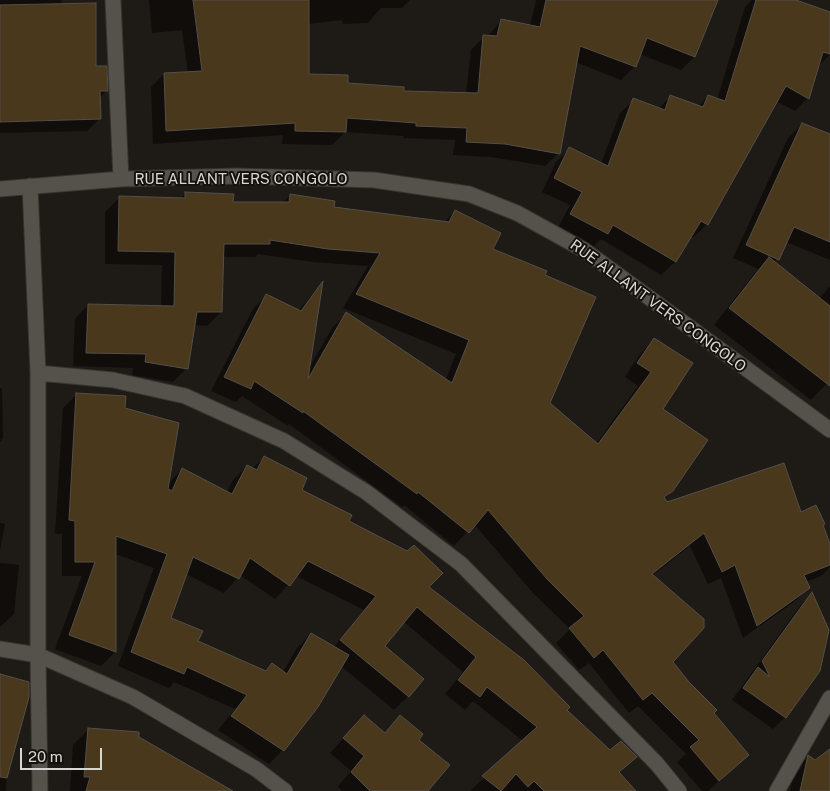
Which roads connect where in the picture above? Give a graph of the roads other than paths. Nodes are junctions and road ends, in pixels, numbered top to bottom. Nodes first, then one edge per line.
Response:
1 (114, 0) edge
2 (121, 179) junction
3 (30, 186) junction
4 (0, 189) edge
5 (38, 373) junction
6 (830, 430) edge
7 (0, 650) edge
8 (38, 654) junction
9 (830, 698) edge
10 (40, 791) edge
11 (285, 791) edge
12 (679, 791) edge
13 (777, 791) edge

1 - 2 street
2 - 3 street, RUE ALLANT VERS CONGOLO
2 - 6 street, RUE ALLANT VERS CONGOLO
3 - 4 street, RUE ALLANT VERS CONGOLO
3 - 5 street
5 - 8 street
5 - 12 street
7 - 8 street
8 - 10 street
8 - 11 street
9 - 13 street

